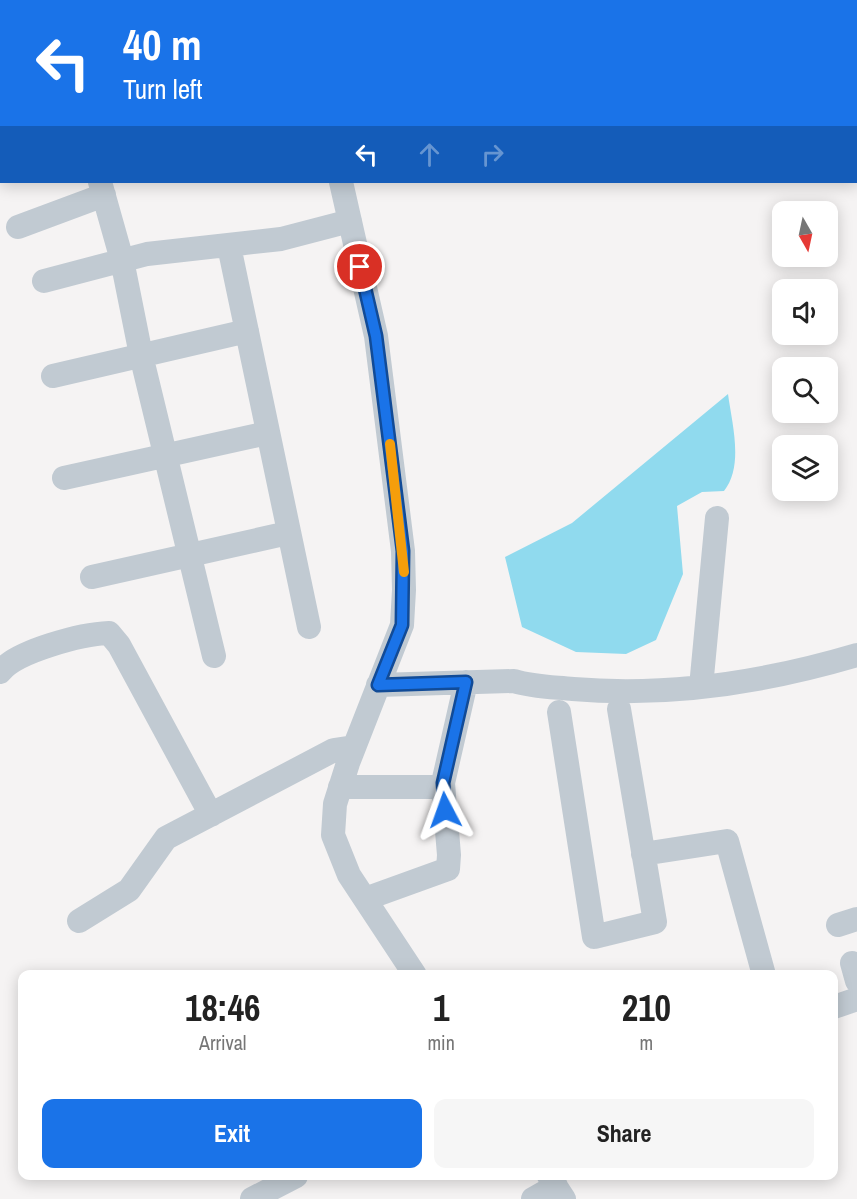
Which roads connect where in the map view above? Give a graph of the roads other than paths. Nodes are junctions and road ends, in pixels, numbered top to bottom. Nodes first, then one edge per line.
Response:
1 (341, 183) edge
2 (102, 188) edge
3 (350, 221) junction
4 (18, 227) dead end
5 (229, 246) junction
6 (122, 260) junction
7 (44, 281) dead end
8 (247, 331) junction
9 (141, 355) junction
10 (53, 376) dead end
11 (267, 433) junction
12 (165, 454) junction
13 (64, 478) dead end
14 (717, 519) dead end
15 (288, 533) junction
16 (189, 554) junction
17 (92, 577) dead end
18 (309, 627) dead end
19 (857, 655) edge
20 (214, 656) dead end
21 (0, 672) edge
22 (466, 682) junction
23 (378, 685) junction
24 (701, 687) junction
25 (619, 709) dead end
26 (559, 712) dead end
27 (354, 747) junction
28 (340, 787) junction
29 (443, 787) junction
30 (211, 814) junction
31 (643, 854) junction
32 (365, 899) junction
33 (79, 921) dead end
34 (412, 970) edge
35 (763, 970) edge
36 (857, 999) edge
37 (838, 1006) edge
38 (289, 1180) edge
39 (557, 1187) edge
40 (252, 1199) edge
41 (533, 1199) edge

1 - 3 street
2 - 4 street
2 - 6 street
3 - 5 street
3 - 23 street
5 - 6 street
5 - 8 street
6 - 7 street
6 - 9 street
8 - 9 street
8 - 11 street
9 - 10 street
9 - 12 street
11 - 12 street
11 - 15 street
12 - 13 street
12 - 16 street
14 - 24 street
15 - 16 street
15 - 18 street
16 - 17 street
16 - 20 street
19 - 24 street
21 - 30 street
22 - 23 street
22 - 24 street
22 - 29 street
23 - 27 street
25 - 31 street
26 - 31 street
27 - 28 street
27 - 30 street
28 - 29 street
28 - 32 street
29 - 32 street
30 - 33 street
31 - 35 street
32 - 34 street
36 - 37 street
38 - 40 street
39 - 41 street

